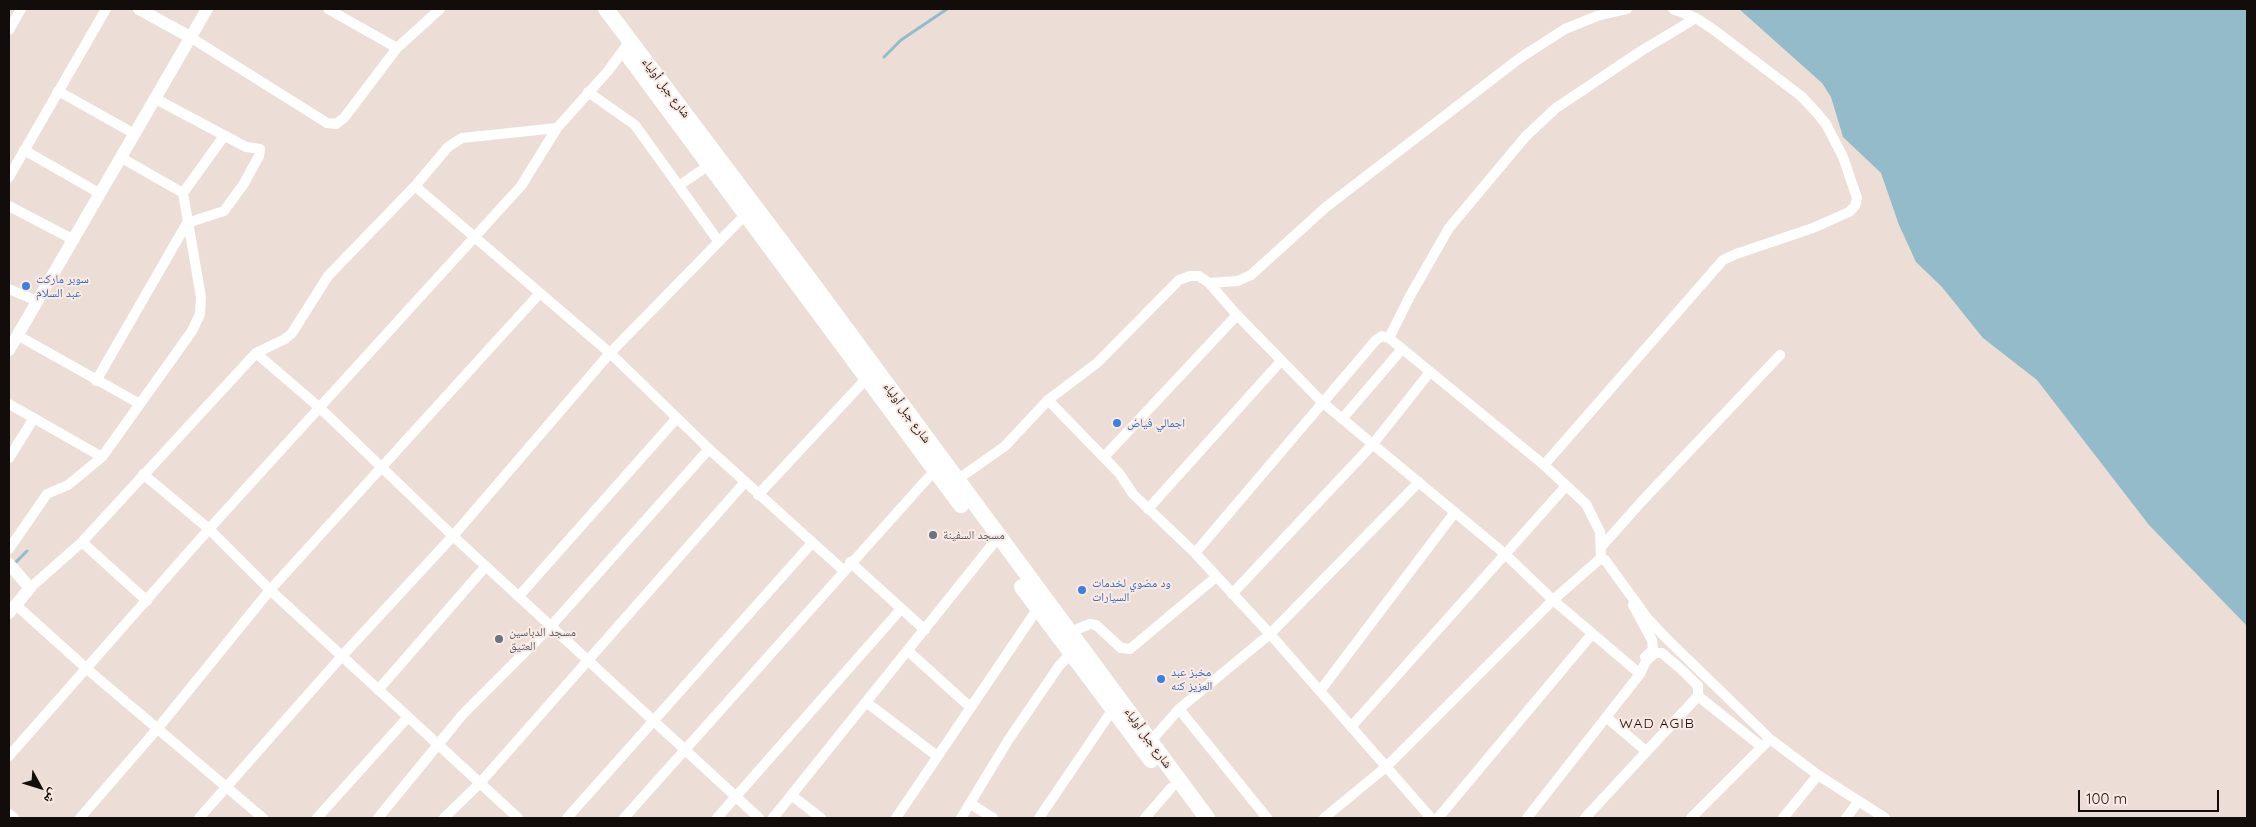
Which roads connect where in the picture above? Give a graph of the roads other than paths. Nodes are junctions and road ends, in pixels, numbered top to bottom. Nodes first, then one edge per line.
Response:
1 (21, 9) edge
2 (106, 9) edge
3 (139, 9) edge
4 (207, 9) edge
5 (328, 9) edge
6 (440, 9) edge
7 (594, 9) edge
8 (606, 9) edge
9 (1627, 9) edge
10 (1673, 9) edge
11 (1696, 18) junction
12 (9, 30) edge
13 (190, 38) junction
14 (627, 45) junction
15 (397, 48) junction
16 (58, 91) junction
17 (588, 92) junction
18 (154, 98) junction
19 (557, 128) junction
20 (133, 134) junction
21 (224, 136) junction
22 (24, 150) junction
23 (120, 157) junction
24 (12, 164) edge
25 (709, 165) junction
26 (9, 177) edge
27 (680, 185) junction
28 (415, 186) junction
29 (99, 193) junction
30 (183, 193) junction
31 (9, 206) edge
32 (746, 214) junction
33 (187, 223) junction
34 (476, 236) junction
35 (72, 239) junction
36 (719, 242) junction
37 (1209, 283) junction
38 (9, 289) edge
39 (540, 293) junction
40 (37, 302) junction
41 (1237, 315) junction
42 (17, 335) junction
43 (1389, 338) junction
44 (1402, 349) junction
45 (9, 350) edge
46 (256, 353) junction
47 (610, 353) junction
48 (1780, 355) dead end
49 (1281, 361) junction
50 (1430, 372) junction
51 (867, 378) junction
52 (96, 381) junction
53 (1048, 400) junction
54 (1322, 402) junction
55 (9, 404) edge
56 (140, 404) junction
57 (320, 408) junction
58 (34, 418) junction
59 (676, 418) junction
60 (1342, 419) junction
61 (1373, 444) junction
62 (709, 449) junction
63 (102, 456) junction
64 (1104, 457) junction
65 (9, 458) edge
66 (1544, 465) junction
67 (382, 469) junction
68 (935, 470) junction
69 (143, 474) junction
70 (957, 480) junction
71 (744, 482) junction
72 (1419, 482) junction
73 (1566, 486) junction
74 (758, 495) junction
75 (1148, 509) junction
76 (1455, 512) junction
77 (209, 530) junction
78 (452, 536) junction
79 (82, 542) junction
80 (812, 543) junction
81 (992, 545) junction
82 (1602, 546) junction
83 (9, 549) edge
84 (1194, 553) junction
85 (1505, 554) junction
86 (1602, 558) junction
87 (850, 562) junction
88 (9, 564) edge
89 (486, 566) junction
90 (843, 570) junction
91 (1216, 577) junction
92 (30, 588) junction
93 (270, 590) junction
94 (1627, 591) junction
95 (1232, 594) junction
96 (519, 596) junction
97 (1553, 600) junction
98 (146, 601) junction
99 (1038, 608) junction
100 (12, 609) edge
101 (901, 609) junction
102 (551, 626) junction
103 (925, 630) junction
104 (1070, 632) junction
105 (1270, 634) junction
106 (1592, 634) junction
107 (908, 652) junction
108 (1071, 653) junction
109 (342, 656) junction
110 (588, 660) junction
111 (87, 669) junction
112 (1638, 672) junction
113 (378, 690) junction
114 (1320, 691) junction
115 (1698, 696) junction
116 (866, 702) junction
117 (970, 707) junction
118 (1113, 709) junction
119 (1179, 710) junction
120 (408, 717) junction
121 (1606, 717) junction
122 (653, 720) junction
123 (1351, 727) junction
124 (158, 728) junction
125 (1770, 739) junction
126 (1151, 742) junction
127 (438, 747) junction
128 (1762, 747) junction
129 (686, 749) junction
130 (1646, 751) junction
131 (9, 756) edge
132 (937, 756) junction
133 (1386, 767) junction
134 (1818, 775) junction
135 (480, 783) junction
136 (226, 788) junction
137 (1171, 788) junction
138 (791, 795) junction
139 (735, 797) junction
140 (1859, 801) junction
141 (971, 804) junction
142 (9, 814) edge
143 (14, 818) edge
144 (80, 818) edge
145 (199, 818) edge
146 (263, 818) edge
147 (317, 818) edge
148 (378, 818) edge
149 (444, 818) edge
150 (518, 818) edge
151 (567, 818) edge
152 (624, 818) edge
153 (717, 818) edge
154 (759, 818) edge
155 (773, 818) edge
156 (821, 818) edge
157 (896, 818) edge
158 (961, 818) edge
159 (993, 818) edge
160 (1039, 818) edge
161 (1145, 818) edge
162 (1194, 818) edge
163 (1207, 818) edge
164 (1267, 818) edge
165 (1324, 818) edge
166 (1431, 818) edge
167 (1438, 818) edge
168 (1527, 818) edge
169 (1585, 818) edge
170 (1691, 818) edge
171 (1783, 818) edge
172 (1846, 818) edge
173 (1885, 818) edge

1 - 12 street
2 - 16 street
3 - 13 street
4 - 13 street
5 - 15 street
6 - 15 street
7 - 14 main road, شارع جبل أولياء
8 - 14 main road, شارع جبل أولياء
9 - 37 street
10 - 11 street
11 - 43 street
11 - 66 street
13 - 15 street
13 - 18 street
14 - 17 street
14 - 25 main road, شارع جبل أولياء
14 - 70 main road, شارع جبل أولياء
16 - 20 street
16 - 22 street
17 - 19 street
17 - 27 street
18 - 20 street
18 - 21 street
19 - 28 street
19 - 34 street
20 - 23 street
21 - 30 street
21 - 33 street
22 - 24 street
22 - 29 street
23 - 29 street
23 - 30 street
24 - 26 street
25 - 27 street
25 - 32 main road, شارع جبل أولياء
27 - 36 street
28 - 34 street
28 - 46 street
29 - 35 street
30 - 33 street
31 - 35 street
32 - 36 street
32 - 51 main road, شارع جبل أولياء
33 - 52 street
33 - 56 street
34 - 39 street
34 - 57 street
35 - 40 street
36 - 47 street
37 - 41 street
37 - 53 street
38 - 40 street
39 - 47 street
39 - 67 street
40 - 42 street
41 - 49 street
41 - 64 street
42 - 45 street
42 - 52 street
43 - 44 street
43 - 54 street
44 - 50 street
44 - 60 street
46 - 57 street
46 - 69 street
47 - 59 street
47 - 78 street
48 - 82 street
49 - 54 street
49 - 75 street
50 - 61 street
50 - 66 street
51 - 68 main road, شارع جبل أولياء
51 - 74 street
52 - 56 street
53 - 64 street
53 - 70 street
54 - 60 street
54 - 84 street
55 - 58 street
56 - 63 street
57 - 67 street
57 - 77 street
58 - 63 street
58 - 65 street
59 - 62 street
59 - 96 street
60 - 61 street
61 - 72 street
61 - 95 street
62 - 71 street
62 - 102 street
63 - 83 street
64 - 75 street
66 - 73 street
67 - 78 street
67 - 93 street
68 - 81 main road, شارع جبل أولياء
68 - 87 street
69 - 77 street
69 - 79 street
70 - 104 main road, شارع جبل أولياء
71 - 74 street
71 - 110 street
72 - 76 street
72 - 105 street
73 - 82 street
73 - 85 street
74 - 80 street
75 - 84 street
76 - 85 street
76 - 114 street
77 - 93 street
77 - 98 street
78 - 89 street
78 - 109 street
79 - 92 street
79 - 98 street
80 - 90 street
80 - 122 street
81 - 99 main road, شارع جبل أولياء
81 - 103 street
82 - 86 street
84 - 91 street
85 - 97 street
85 - 123 street
86 - 94 street
86 - 97 street
87 - 90 street
87 - 101 street
88 - 92 street
89 - 96 street
89 - 113 street
90 - 129 street
91 - 95 street
91 - 104 street
92 - 100 street
93 - 109 street
93 - 124 street
94 - 112 street
94 - 125 street
95 - 105 street
96 - 102 street
97 - 106 street
97 - 133 street
98 - 111 street
99 - 108 main road, شارع جبل أولياء
99 - 117 street
100 - 111 street
101 - 103 street
101 - 139 street
102 - 110 street
102 - 127 street
103 - 107 street
104 - 126 main road, شارع جبل أولياء
105 - 114 street
105 - 119 street
106 - 112 street
106 - 167 street
107 - 116 street
107 - 117 street
108 - 118 main road, شارع جبل أولياء
108 - 141 street
109 - 113 street
109 - 136 street
110 - 122 street
110 - 135 street
111 - 124 street
111 - 131 street
112 - 115 street
112 - 121 street
113 - 120 street
114 - 123 street
115 - 128 street
115 - 130 street
116 - 132 street
116 - 138 street
117 - 132 street
118 - 137 main road, شارع جبل أولياء
118 - 160 street
119 - 126 street
119 - 164 street
120 - 127 street
120 - 147 street
121 - 130 street
121 - 168 street
122 - 129 street
122 - 151 street
123 - 133 street
124 - 136 street
124 - 144 street
125 - 128 street
125 - 134 street
126 - 163 main road, شارع جبل أولياء
127 - 135 street
127 - 148 street
128 - 170 street
129 - 139 street
129 - 152 street
130 - 169 street
132 - 157 street
133 - 165 street
133 - 166 street
134 - 140 street
134 - 171 street
135 - 149 street
135 - 150 street
136 - 145 street
136 - 146 street
137 - 161 street
137 - 162 main road, شارع جبل أولياء
138 - 155 street
138 - 156 street
139 - 153 street
139 - 154 street
140 - 172 street
140 - 173 street
141 - 158 street
141 - 159 street
142 - 143 street

